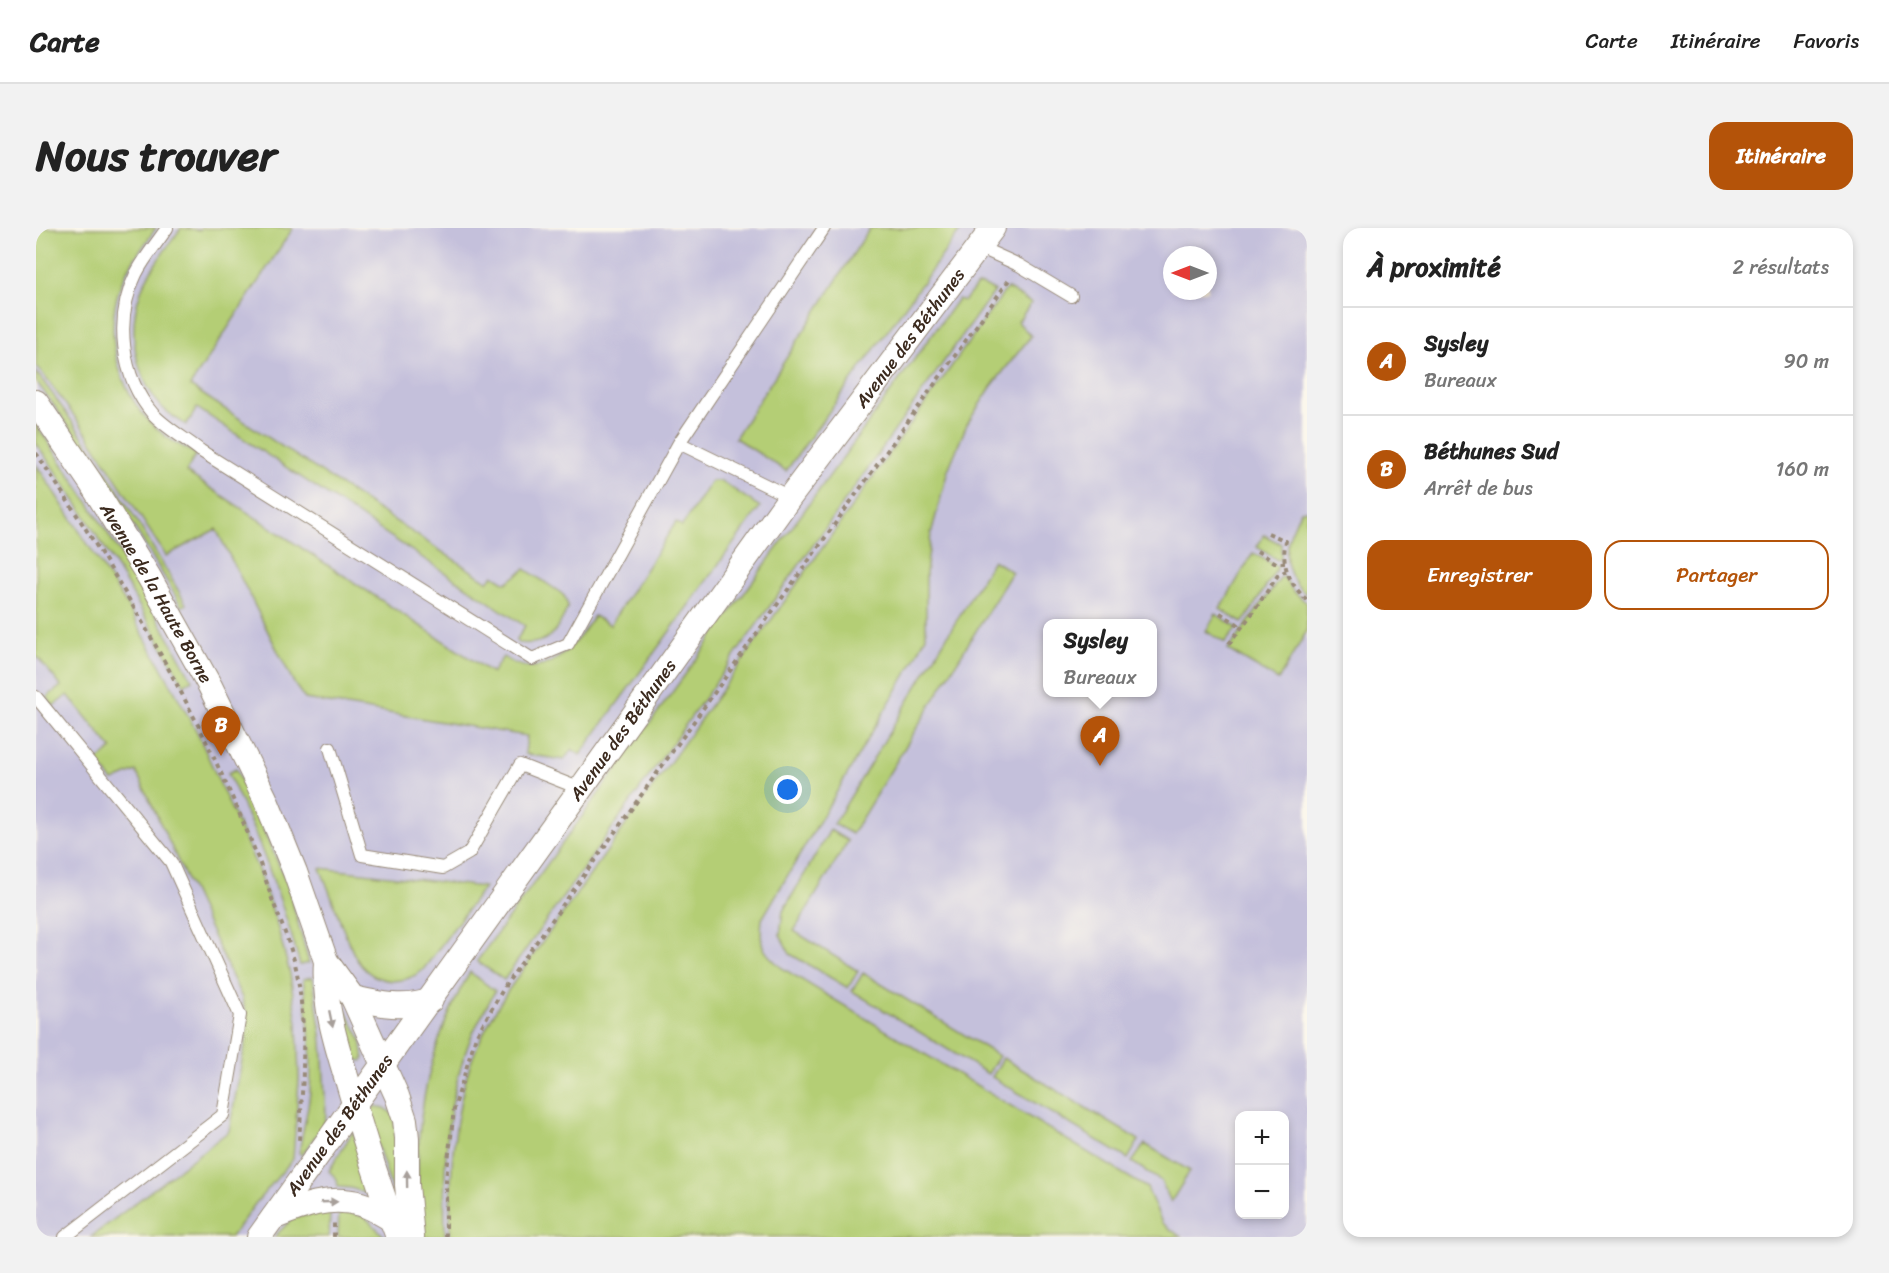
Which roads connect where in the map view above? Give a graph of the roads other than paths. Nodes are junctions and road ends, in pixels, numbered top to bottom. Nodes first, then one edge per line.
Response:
1 (167, 228) edge
2 (824, 228) edge
3 (986, 237) edge
4 (1071, 296) dead end
5 (36, 402) edge
6 (679, 443) junction
7 (790, 497) junction
8 (36, 697) edge
9 (330, 748) dead end
10 (581, 789) junction
11 (326, 961) junction
12 (353, 998) junction
13 (431, 1000) junction
14 (383, 1066) junction
15 (354, 1106) junction
16 (266, 1228) edge
17 (395, 1228) edge
18 (65, 1237) edge
19 (412, 1237) edge

1 - 6 lane
2 - 6 lane
3 - 4 lane
3 - 7 street, Avenue des Béthunes
5 - 11 street, Avenue de la Haute Borne
6 - 7 lane
7 - 10 street, Avenue des Béthunes
8 - 18 lane
9 - 10 lane
10 - 13 street, Avenue des Béthunes
11 - 12 street, Avenue de la Haute Borne
11 -> 15 street, Avenue de la Haute Borne
12 - 13 street
12 - 14 street, Avenue de la Haute Borne
13 - 14 street, Avenue des Béthunes
14 - 15 street, Avenue des Béthunes
19 -> 14 street, Avenue de la Haute Borne
15 - 16 street, Avenue des Béthunes
15 - 17 street, Avenue de la Haute Borne
16 -> 17 street

